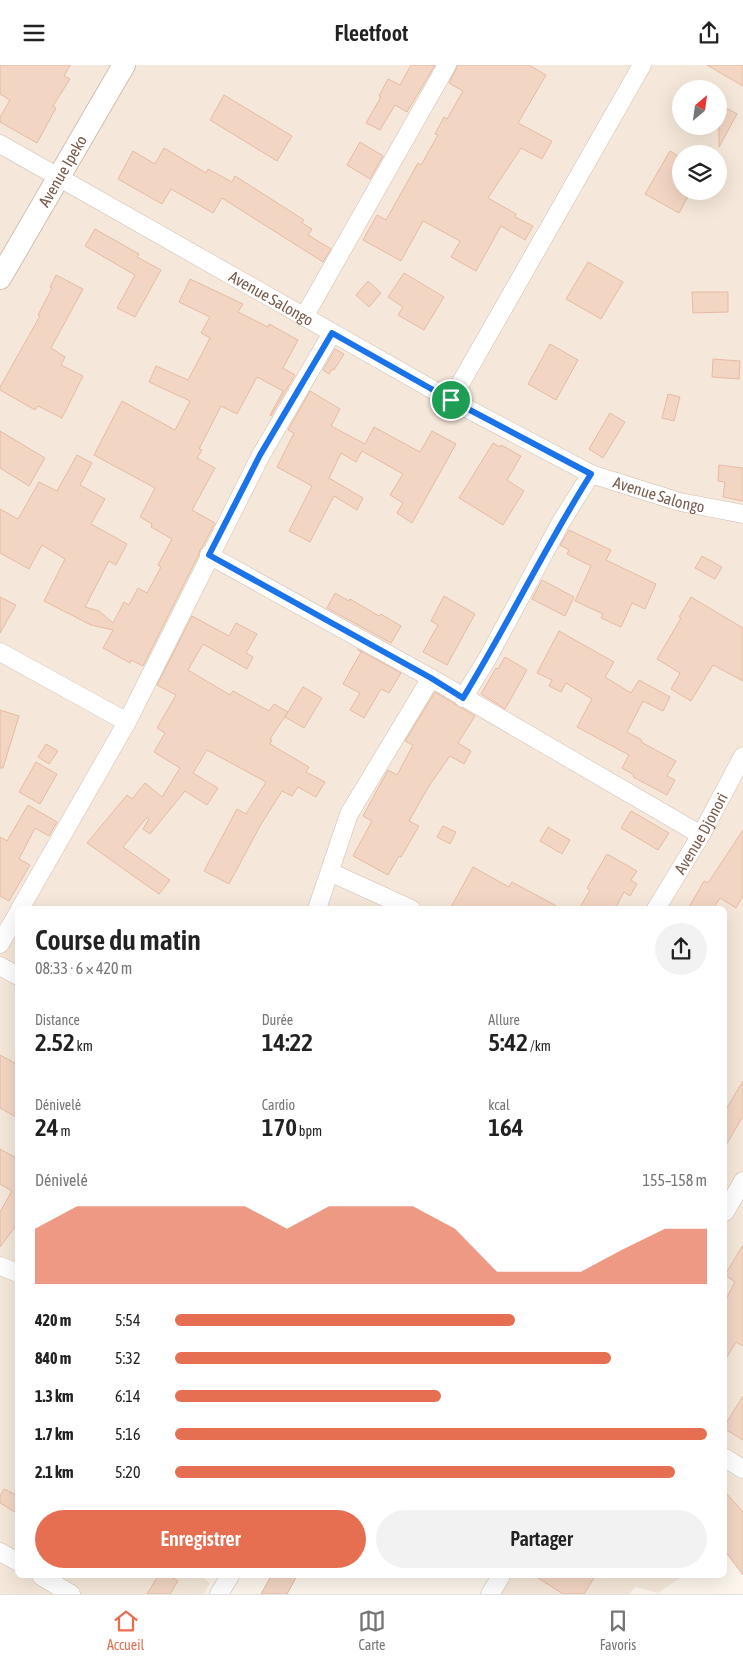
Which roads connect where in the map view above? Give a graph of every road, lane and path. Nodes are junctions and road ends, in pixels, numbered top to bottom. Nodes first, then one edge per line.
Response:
1 (124, 65) edge
2 (447, 65) edge
3 (642, 65) edge
4 (0, 145) edge
5 (58, 178) junction
6 (0, 278) edge
7 (304, 317) junction
8 (332, 333) junction
9 (451, 400) junction
10 (591, 474) junction
11 (743, 514) edge
12 (209, 555) junction
13 (0, 652) edge
14 (431, 678) junction
15 (463, 698) junction
16 (126, 722) junction
17 (743, 756) edge
18 (701, 835) junction
19 (330, 872) junction
20 (22, 906) edge
21 (318, 906) edge
22 (404, 906) edge
23 (658, 906) edge
24 (15, 918) edge
25 (0, 944) edge
26 (0, 966) edge
27 (15, 974) edge
28 (743, 1181) edge
29 (727, 1209) edge
30 (0, 1266) edge
31 (15, 1272) edge
32 (727, 1459) edge
33 (743, 1469) edge
34 (0, 1552) edge
35 (15, 1560) edge
36 (44, 1578) edge
37 (229, 1578) edge
38 (500, 1578) edge
39 (71, 1594) edge
40 (219, 1594) edge
41 (490, 1594) edge

1 - 5 street, Avenue Ipeko
2 - 7 street
3 - 9 street
4 - 5 street, Avenue Salongo
5 - 6 street, Avenue Ipeko
5 - 7 street, Avenue Salongo
7 - 8 street, Avenue Salongo
8 - 9 street, Avenue Salongo
8 - 12 street
9 - 10 street, Avenue Salongo
10 - 11 street, Avenue Salongo
10 - 15 street
12 - 14 street
12 - 16 street
13 - 16 street
14 - 15 street
14 - 19 street
15 - 18 street
16 - 20 street
17 - 18 street, Avenue Djonori
18 - 23 street, Avenue Djonori
19 - 21 street
19 - 22 street
24 - 25 street
26 - 27 street
28 - 29 street
30 - 31 street
32 - 33 street
34 - 35 street
36 - 39 street
37 - 40 street
38 - 41 street

